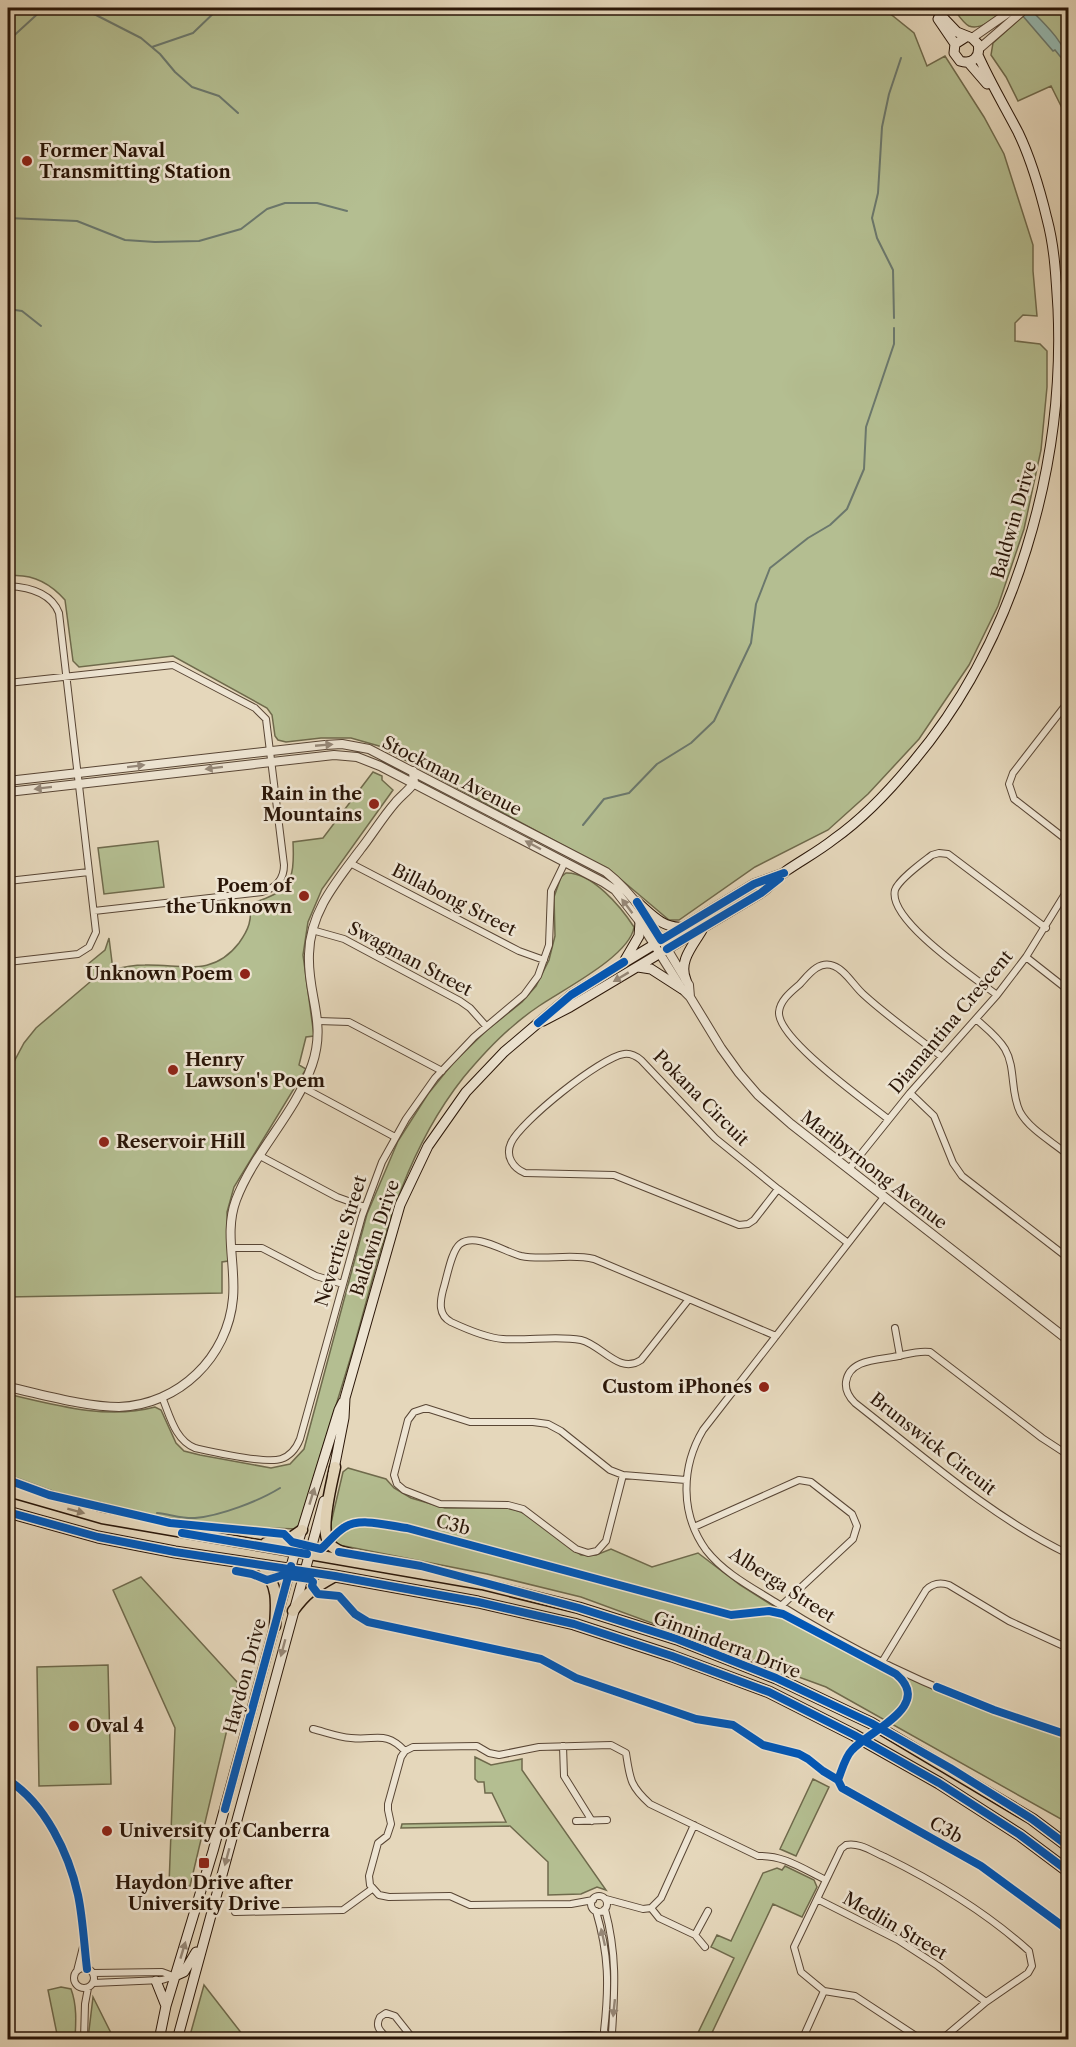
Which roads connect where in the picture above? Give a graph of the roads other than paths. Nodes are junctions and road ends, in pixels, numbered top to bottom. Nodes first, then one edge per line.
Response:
1 (932, 8) edge
2 (1015, 8) edge
3 (1026, 8) edge
4 (1007, 19) junction
5 (969, 38) junction
6 (955, 44) junction
7 (979, 52) junction
8 (968, 62) junction
9 (1000, 100) junction
10 (1064, 341) edge
11 (8, 586) edge
12 (67, 676) junction
13 (8, 683) edge
14 (1068, 702) edge
15 (271, 756) junction
16 (413, 771) junction
17 (78, 773) junction
18 (403, 778) junction
19 (8, 781) edge
20 (414, 783) junction
21 (79, 784) junction
22 (8, 792) edge
23 (396, 802) junction
24 (1068, 841) edge
25 (565, 862) junction
26 (351, 863) junction
27 (89, 872) junction
28 (784, 873) junction
29 (8, 881) edge
30 (1068, 889) edge
31 (637, 902) junction
32 (94, 911) junction
33 (640, 922) junction
34 (683, 927) junction
35 (703, 928) junction
36 (1046, 928) junction
37 (312, 930) junction
38 (657, 942) junction
39 (663, 951) junction
40 (1026, 957) junction
41 (544, 960) junction
42 (8, 962) edge
43 (624, 962) junction
44 (638, 967) junction
45 (684, 984) junction
46 (1068, 990) edge
47 (997, 995) junction
48 (976, 1019) junction
49 (318, 1021) junction
50 (538, 1023) junction
51 (486, 1026) junction
52 (942, 1057) junction
53 (442, 1071) junction
54 (302, 1087) junction
55 (910, 1093) junction
56 (888, 1119) junction
57 (395, 1137) junction
58 (1068, 1155) edge
59 (260, 1156) junction
60 (849, 1169) junction
61 (778, 1189) junction
62 (884, 1197) junction
63 (365, 1207) junction
64 (848, 1243) junction
65 (231, 1248) junction
66 (1068, 1258) edge
67 (343, 1284) junction
68 (689, 1299) junction
69 (895, 1328) dead end
70 (776, 1336) junction
71 (1068, 1340) edge
72 (900, 1356) junction
73 (8, 1387) edge
74 (162, 1397) junction
75 (345, 1398) junction
76 (1068, 1455) edge
77 (335, 1467) junction
78 (623, 1475) junction
79 (686, 1480) junction
80 (8, 1491) edge
81 (8, 1512) edge
82 (694, 1527) junction
83 (302, 1530) junction
84 (248, 1544) junction
85 (295, 1552) junction
86 (309, 1554) junction
87 (1068, 1554) edge
88 (262, 1565) junction
89 (290, 1569) junction
90 (304, 1572) junction
91 (335, 1576) junction
92 (482, 1584) junction
93 (781, 1606) junction
94 (293, 1611) junction
95 (275, 1626) junction
96 (1068, 1648) edge
97 (882, 1662) junction
98 (313, 1729) dead end
99 (1068, 1735) edge
100 (563, 1746) junction
101 (405, 1751) junction
102 (8, 1780) edge
103 (607, 1820) dead end
104 (576, 1821) dead end
105 (592, 1821) junction
106 (694, 1825) junction
107 (1068, 1846) edge
108 (1068, 1871) edge
109 (826, 1880) junction
110 (372, 1889) junction
111 (606, 1899) junction
112 (817, 1899) junction
113 (593, 1900) junction
114 (624, 1903) junction
115 (571, 1904) junction
116 (606, 1908) junction
117 (651, 1908) junction
118 (594, 1909) junction
119 (708, 1911) dead end
120 (235, 1912) dead end
121 (209, 1921) junction
122 (695, 1935) junction
123 (84, 1944) junction
124 (705, 1947) dead end
125 (77, 1971) junction
126 (90, 1971) junction
127 (175, 1976) junction
128 (612, 1976) junction
129 (156, 1981) junction
130 (91, 1986) junction
131 (80, 1988) junction
132 (824, 1991) junction
133 (188, 1999) junction
134 (986, 2002) junction
135 (85, 2004) junction
136 (166, 2006) junction
137 (1068, 2031) edge
138 (607, 2036) junction
139 (84, 2040) edge
140 (159, 2040) edge
141 (177, 2040) edge
142 (389, 2040) edge
143 (414, 2040) edge
144 (540, 2040) edge
145 (628, 2040) edge
146 (802, 2040) edge
147 (922, 2040) edge
148 (941, 2040) edge
149 (1059, 2040) edge

1 - 5 main road
1 - 6 main road
2 - 4 street
3 - 4 street
4 - 5 street
4 - 7 street
5 - 6 main road
5 - 7 main road
6 - 8 main road
7 - 8 main road
7 - 9 main road, Baldwin Drive
8 - 9 main road, Baldwin Drive
9 - 10 main road, Baldwin Drive
10 - 28 main road, Baldwin Drive
11 - 12 street
12 - 13 street
12 - 15 street
12 - 17 street
14 - 24 street
15 -> 16 street, Stockman Avenue
17 -> 15 street, Stockman Avenue
15 - 18 street, Stockman Avenue
15 -> 21 street, Stockman Avenue
15 - 32 street
16 - 18 street
16 - 20 street
16 - 31 street, Stockman Avenue
17 - 19 street, Stockman Avenue
17 - 21 street
18 - 20 street, Stockman Avenue
18 - 23 street
20 - 23 street
25 -> 20 street, Stockman Avenue
21 -> 22 street, Stockman Avenue
21 - 27 street
23 - 26 street
33 -> 25 street, Stockman Avenue
25 - 41 street, Nevertire Street
26 - 37 street
26 - 41 street, Billabong Street
27 - 29 street
27 - 32 street
28 - 34 main road, Baldwin Drive
28 - 35 main road, Baldwin Drive
30 - 36 street, Diamantina Crescent
31 - 34 main road
31 - 38 street, Stockman Avenue
32 - 42 street
33 - 38 street, Stockman Avenue
33 - 43 main road
34 - 38 main road, Baldwin Drive
35 - 39 main road, Baldwin Drive
35 - 45 main road
36 - 40 street, Diamantina Crescent
36 - 47 street
37 - 49 street
37 - 51 street, Swagman Street
38 - 39 street, Maribyrnong Avenue
38 - 43 main road, Baldwin Drive
39 - 44 main road, Baldwin Drive
39 - 45 street, Maribyrnong Avenue
40 - 46 street
40 - 47 street, Diamantina Crescent
41 - 51 street, Nevertire Street
43 - 50 main road, Baldwin Drive
44 - 45 main road
44 -> 50 main road, Baldwin Drive
45 - 60 street, Maribyrnong Avenue
47 - 48 street, Diamantina Crescent
48 - 52 street, Diamantina Crescent
48 - 58 street
49 - 53 street
49 - 54 street
50 - 75 main road, Baldwin Drive
51 - 53 street, Nevertire Street
52 - 55 street, Diamantina Crescent
52 - 56 street
53 - 57 street, Nevertire Street
54 - 57 street
54 - 59 street
55 - 56 street, Diamantina Crescent
55 - 66 street
56 - 60 street, Diamantina Crescent
57 - 63 street, Nevertire Street
59 - 63 street
59 - 65 street
60 - 62 street, Maribyrnong Avenue
61 - 61 street, Pokana Circuit
61 - 64 street, Pokana Circuit
62 - 64 street, Alberga Street
62 - 71 street, Maribyrnong Avenue
63 - 67 street, Nevertire Street
64 - 70 street, Alberga Street
65 - 67 street
65 - 74 street
67 - 74 street, Nevertire Street
68 - 68 street
68 - 70 street
69 - 72 street
70 - 79 street, Alberga Street
72 - 76 street, Brunswick Circuit
72 - 87 street, Brunswick Circuit
73 - 74 street
75 - 77 main road, Baldwin Drive
83 -> 75 main road, Baldwin Drive
77 - 86 main road, Baldwin Drive
77 - 92 main road
78 - 78 street
78 - 79 street
79 - 82 street, Alberga Street
80 -> 84 main road, Ginninderra Drive
81 - 88 main road, Ginninderra Drive
82 - 93 street, Alberga Street
82 - 93 street
83 - 84 main road
83 - 85 main road, Baldwin Drive
84 - 85 main road, Ginninderra Drive
85 - 86 main road, Ginninderra Drive
85 - 89 main road, Haydon Drive
86 - 90 main road, Haydon Drive
86 - 92 main road, Ginninderra Drive
88 - 89 main road, Ginninderra Drive
88 - 95 main road
89 - 90 main road, Ginninderra Drive
89 - 95 main road, Haydon Drive
90 - 91 main road, Ginninderra Drive
90 - 94 main road, Haydon Drive
91 - 94 main road
91 - 108 main road, Ginninderra Drive
92 - 107 main road, Ginninderra Drive
93 - 97 street, Alberga Street
94 -> 121 main road, Haydon Drive
127 -> 95 main road, Haydon Drive
96 - 97 street
97 - 99 street, Alberga Street
98 - 101 street
100 - 101 street
100 - 105 street
100 - 106 street
101 - 110 street
102 - 123 street
103 - 105 street
104 - 105 street
106 - 109 street
106 - 117 street
109 - 112 street
109 - 134 street
110 - 115 street
110 - 120 street
111 - 113 street
111 - 114 street
111 - 116 street
112 - 132 street
112 - 134 street, Medlin Street
113 - 115 street
113 - 118 street
114 - 116 street
114 - 117 street
115 - 118 street
116 - 118 street
116 - 128 street
117 - 122 street
128 -> 118 street
119 - 122 street
121 - 127 main road
121 - 133 main road, Haydon Drive
122 - 124 street
123 - 125 street
123 - 126 street
125 - 126 street
125 - 131 street
126 - 127 street
126 - 130 street
127 - 129 street
127 - 133 main road
127 - 136 main road, Haydon Drive
128 - 138 street
129 - 130 street
129 - 136 main road
130 - 131 street
130 - 135 street
131 - 135 street
132 - 146 street
132 - 147 street
133 - 141 main road, Haydon Drive
134 - 148 street
135 - 139 street
136 - 140 main road, Haydon Drive
137 - 149 street
138 - 144 street
138 - 145 street
142 - 143 street

